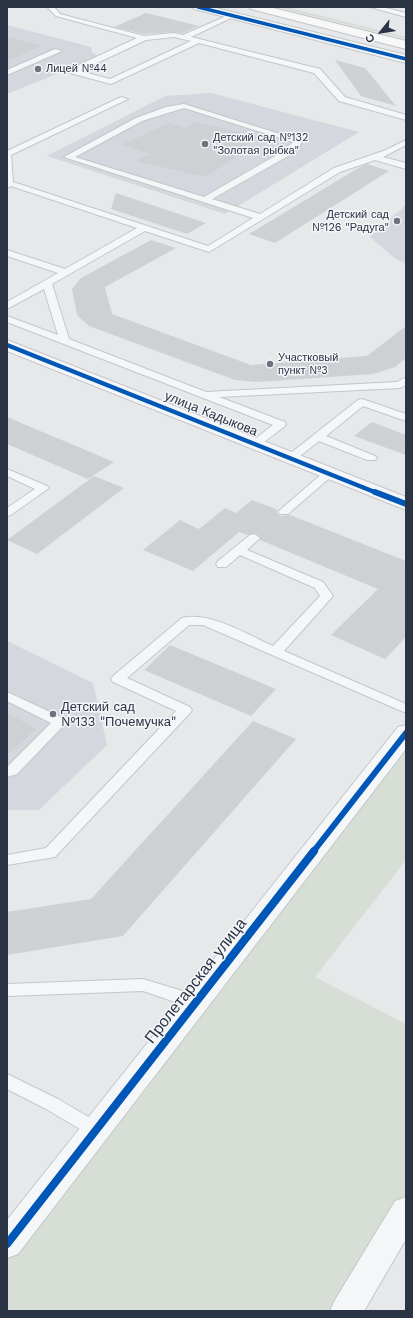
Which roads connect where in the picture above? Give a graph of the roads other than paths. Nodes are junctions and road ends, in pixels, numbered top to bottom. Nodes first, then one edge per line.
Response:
1 (50, 7) edge
2 (198, 7) edge
3 (255, 7) edge
4 (373, 7) edge
5 (406, 15) edge
6 (231, 16) junction
7 (185, 37) junction
8 (144, 38) junction
9 (198, 41) junction
10 (406, 44) edge
11 (58, 51) dead end
12 (406, 59) edge
13 (7, 73) edge
14 (124, 99) dead end
15 (406, 118) edge
16 (406, 142) edge
17 (375, 157) junction
18 (406, 166) edge
19 (8, 184) edge
20 (206, 199) junction
21 (260, 217) junction
22 (144, 228) junction
23 (7, 254) edge
24 (66, 272) junction
25 (47, 283) junction
26 (8, 303) edge
27 (7, 319) edge
28 (65, 342) junction
29 (7, 345) edge
30 (406, 380) edge
31 (203, 394) junction
32 (406, 418) edge
33 (318, 437) junction
34 (255, 444) junction
35 (292, 458) junction
36 (371, 458) dead end
37 (7, 472) edge
38 (329, 473) junction
39 (406, 504) edge
40 (284, 512) dead end
41 (7, 513) edge
42 (254, 538) dead end
43 (238, 550) junction
44 (222, 564) dead end
45 (276, 651) junction
46 (7, 696) edge
47 (406, 709) edge
48 (406, 733) edge
49 (7, 772) edge
50 (7, 860) edge
51 (7, 990) edge
52 (196, 1002) junction
53 (7, 1081) edge
54 (96, 1130) junction
55 (406, 1211) edge
56 (7, 1244) edge
57 (346, 1311) edge

1 - 8 lane
2 - 6 street
3 - 10 main road
4 - 5 lane
6 - 7 lane
6 - 12 street
7 - 8 lane
7 - 9 lane
8 - 9 lane
9 - 15 lane
11 - 13 lane
14 - 19 lane
16 - 17 lane
17 - 18 lane
17 - 21 lane
19 - 22 lane
20 - 20 lane
20 - 21 lane
21 - 22 lane
22 - 24 lane
23 - 24 lane
24 - 25 lane
25 - 26 lane
25 - 28 lane
27 - 28 lane
28 - 31 lane
29 - 34 street, улица Кадыкова
30 - 31 lane
31 - 34 lane
32 - 33 lane
33 - 35 lane
33 - 36 lane
34 - 35 street, улица Кадыкова
35 - 38 street, улица Кадыкова
37 - 41 lane
38 - 39 street, улица Кадыкова
38 - 40 lane
42 - 43 lane
43 - 44 lane
43 - 45 lane
45 - 47 lane
45 - 50 lane
46 - 49 lane
48 - 52 street, Пролетарская улица
51 - 52 lane
52 - 54 street, Пролетарская улица
53 - 54 lane
54 - 56 street, Пролетарская улица
55 - 57 street

